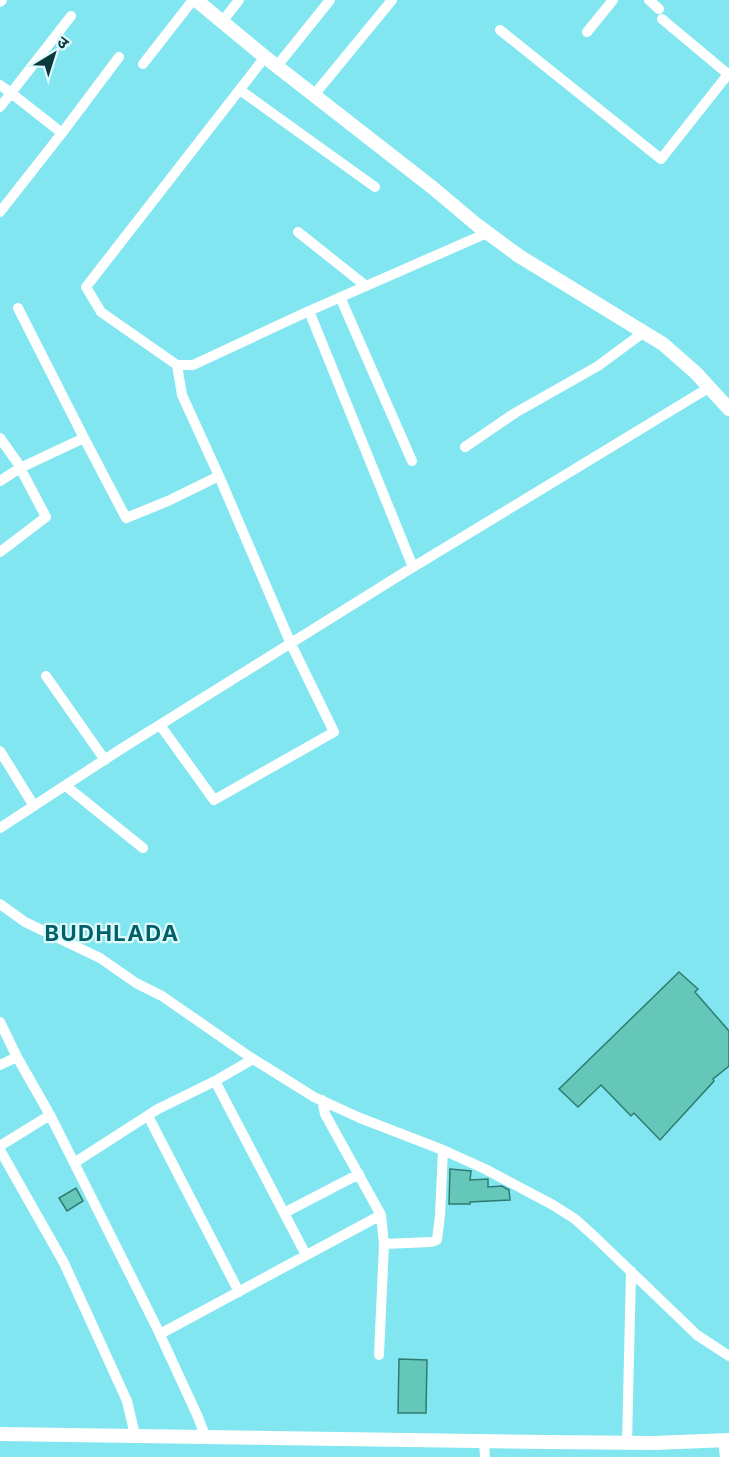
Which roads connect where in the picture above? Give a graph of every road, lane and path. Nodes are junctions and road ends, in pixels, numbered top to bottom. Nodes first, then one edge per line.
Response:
1 (194, 0) edge
2 (239, 0) edge
3 (330, 0) edge
4 (392, 0) edge
5 (613, 0) edge
6 (649, 0) edge
7 (71, 16) dead end
8 (222, 22) junction
9 (500, 30) dead end
10 (586, 32) dead end
11 (118, 57) dead end
12 (265, 57) junction
13 (143, 64) dead end
14 (277, 66) junction
15 (729, 74) edge
16 (0, 85) edge
17 (240, 90) junction
18 (11, 93) junction
19 (314, 95) junction
20 (0, 107) edge
21 (62, 133) junction
22 (375, 187) dead end
23 (0, 212) edge
24 (298, 232) dead end
25 (487, 233) junction
26 (366, 286) junction
27 (340, 297) junction
28 (18, 308) dead end
29 (309, 311) junction
30 (644, 332) junction
31 (177, 365) junction
32 (710, 387) junction
33 (729, 409) edge
34 (0, 438) edge
35 (84, 438) junction
36 (465, 447) dead end
37 (411, 461) dead end
38 (20, 468) junction
39 (219, 476) junction
40 (0, 481) edge
41 (0, 552) edge
42 (413, 567) junction
43 (291, 644) junction
44 (46, 676) dead end
45 (160, 725) junction
46 (0, 751) edge
47 (105, 760) junction
48 (66, 786) junction
49 (34, 806) junction
50 (0, 828) edge
51 (143, 848) dead end
52 (0, 904) edge
53 (0, 1022) edge
54 (17, 1058) junction
55 (253, 1059) junction
56 (0, 1065) edge
57 (215, 1081) junction
58 (322, 1101) junction
59 (50, 1115) junction
60 (148, 1116) junction
61 (0, 1148) edge
62 (443, 1150) junction
63 (74, 1163) junction
64 (359, 1174) junction
65 (284, 1213) junction
66 (381, 1215) junction
67 (384, 1244) junction
68 (306, 1255) junction
69 (631, 1271) junction
70 (239, 1292) junction
71 (160, 1334) junction
72 (379, 1355) dead end
73 (729, 1356) edge
74 (0, 1434) edge
75 (135, 1435) junction
76 (205, 1436) junction
77 (726, 1440) edge
78 (484, 1441) junction
79 (627, 1443) junction
80 (484, 1457) edge
81 (725, 1457) edge

1 - 8 street
1 - 13 street
2 - 8 street
3 - 14 street
4 - 19 street
5 - 10 street
6 - 15 street
7 - 18 street
8 - 12 street
9 - 15 street
11 - 21 street
12 - 14 street
12 - 17 street
14 - 19 street
16 - 18 street
17 - 22 street
17 - 31 street
18 - 20 street
18 - 21 street
19 - 25 street
21 - 23 street
24 - 26 street
25 - 26 street
25 - 30 street
26 - 27 street
27 - 29 street
27 - 37 street
28 - 35 street
29 - 31 street
29 - 42 street
30 - 32 street
30 - 36 street
31 - 39 street
32 - 33 street
32 - 42 street
34 - 38 street
35 - 38 street
35 - 39 street
38 - 40 street
38 - 41 street
39 - 43 street
42 - 43 street
43 - 45 street
43 - 45 street
44 - 47 street
45 - 47 street
46 - 49 street
47 - 48 street
48 - 49 street
48 - 51 street
49 - 50 street
52 - 55 street
53 - 54 street
54 - 56 street
54 - 59 street
55 - 57 street
55 - 58 street
57 - 60 street
57 - 65 street
58 - 62 street
58 - 64 street
59 - 61 street
59 - 63 street
60 - 63 street
60 - 70 street
61 - 75 street
62 - 67 street
62 - 69 street
63 - 71 street
64 - 65 street
64 - 66 street
65 - 68 street
66 - 67 street
66 - 68 street
67 - 72 street
68 - 70 street
69 - 73 street
69 - 79 street
70 - 71 street
71 - 76 street
74 - 75 street
75 - 76 street
76 - 78 street
77 - 79 street
77 - 81 street
78 - 79 street
78 - 80 street

